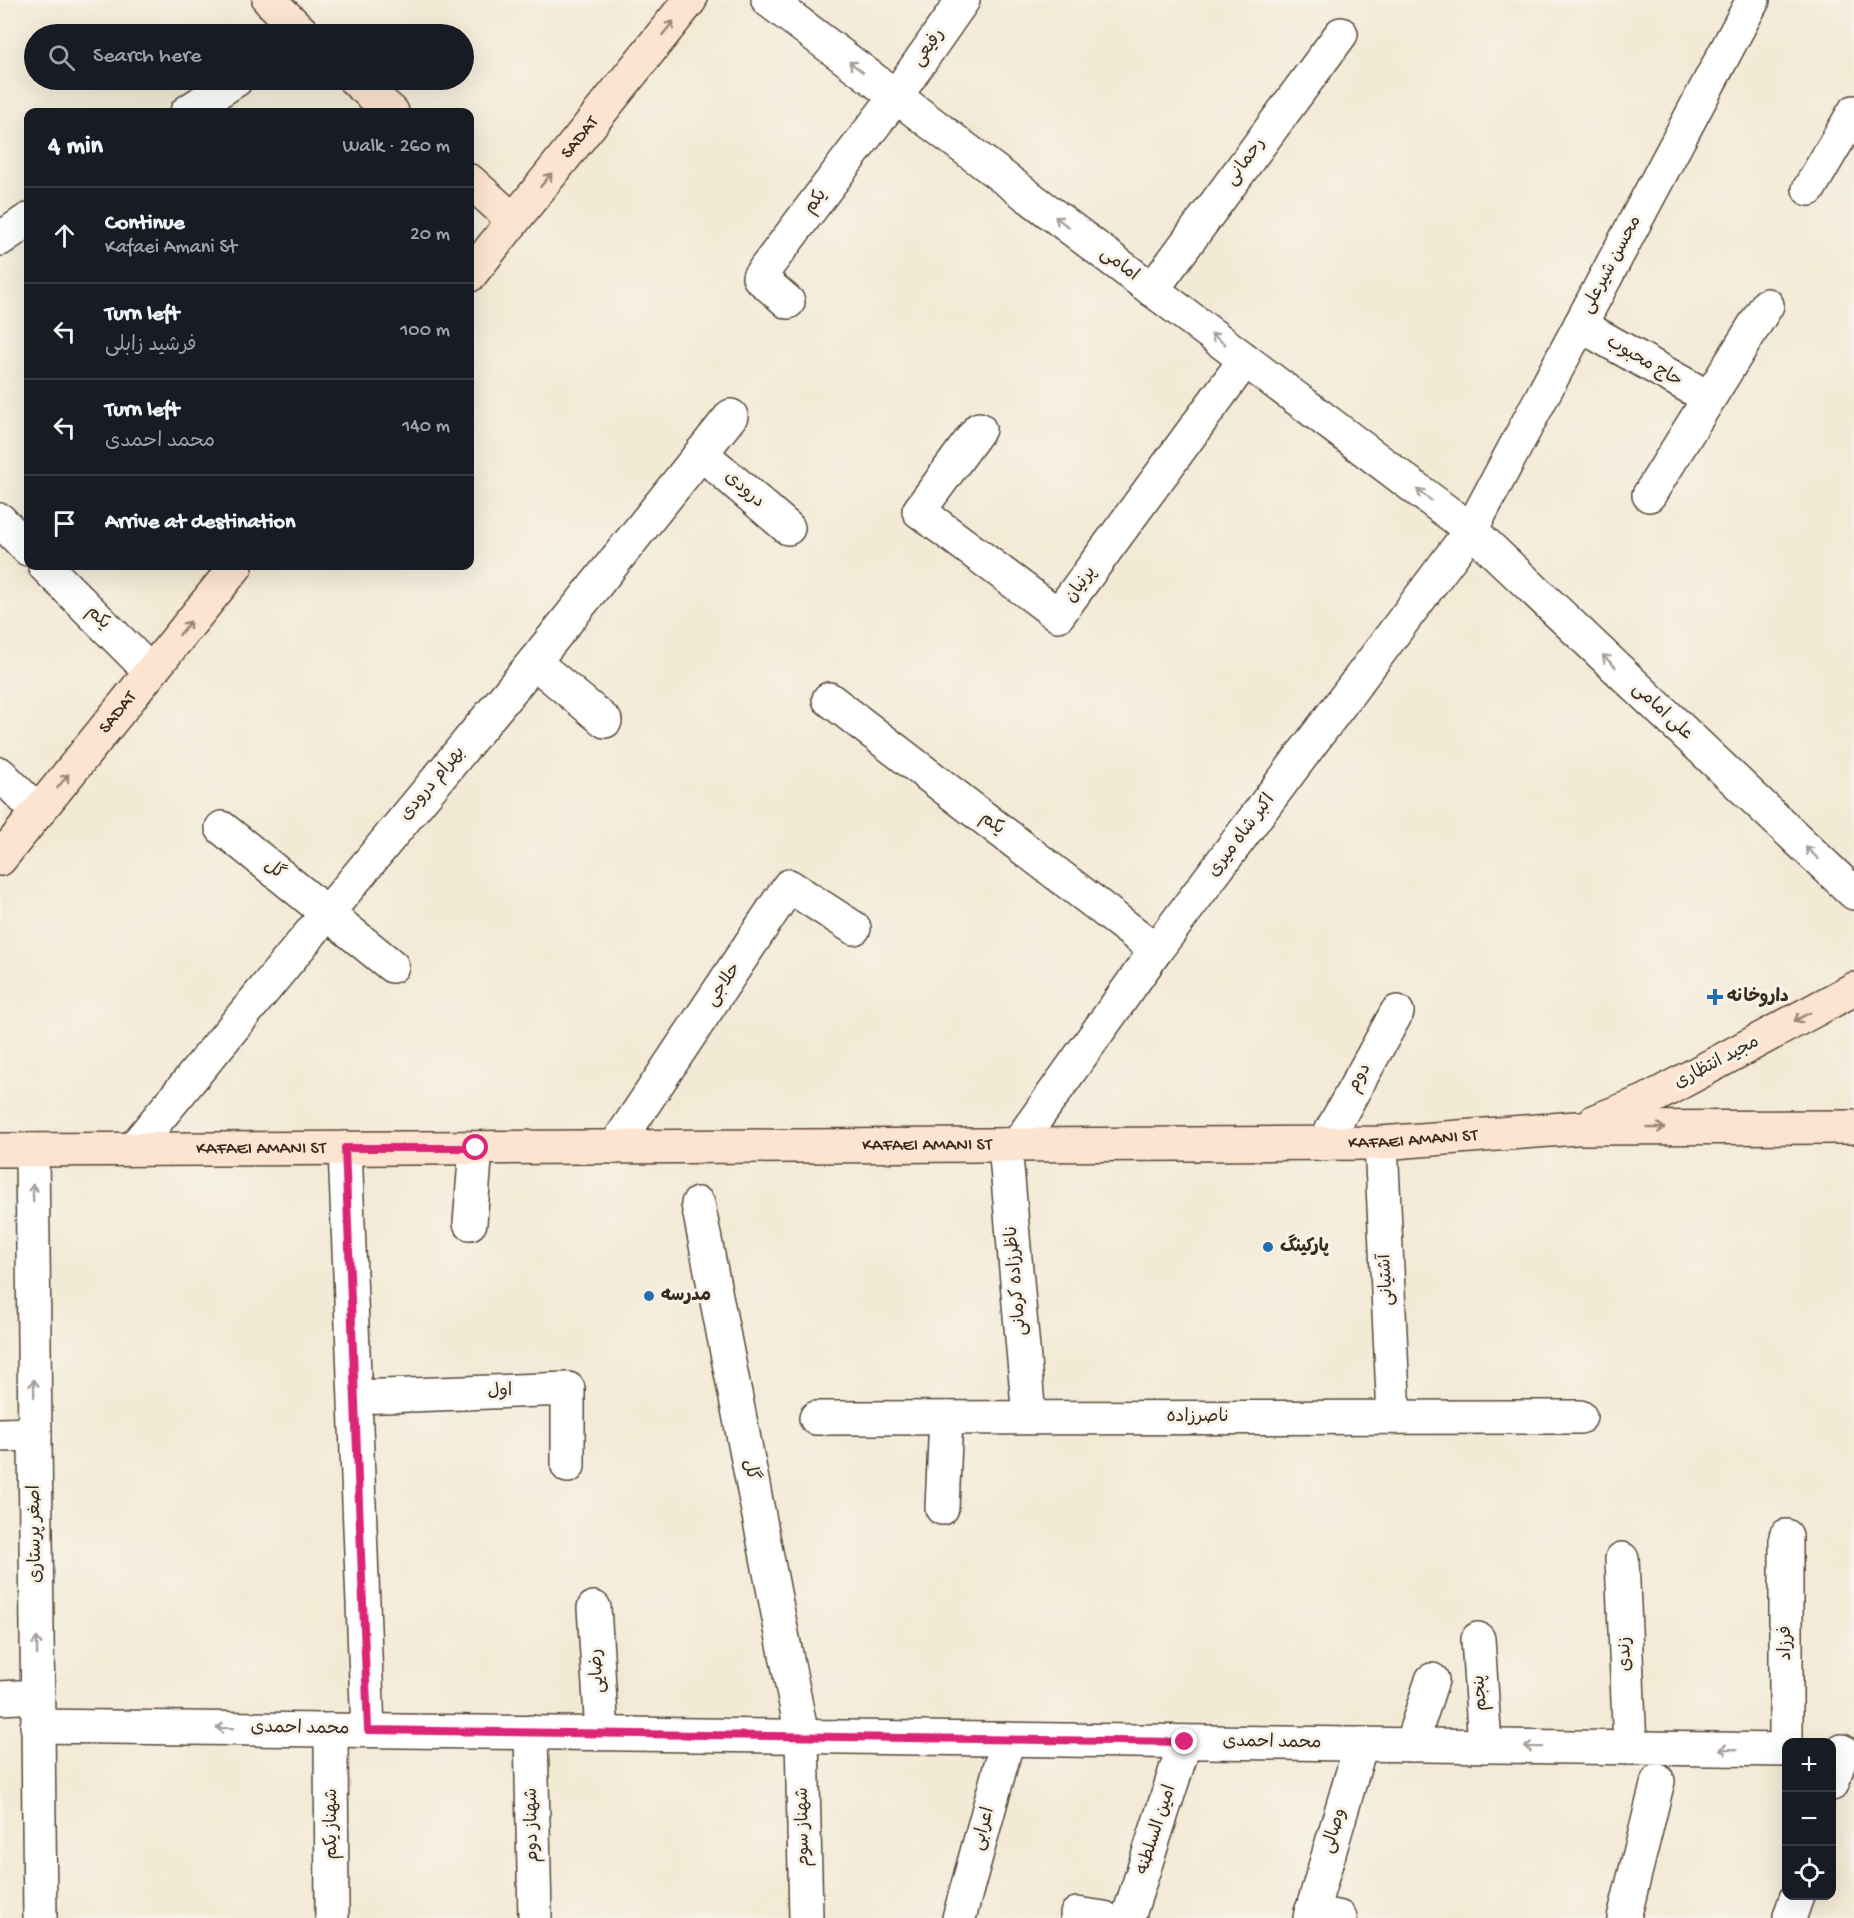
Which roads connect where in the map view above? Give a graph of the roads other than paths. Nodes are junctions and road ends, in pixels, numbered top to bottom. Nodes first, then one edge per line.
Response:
1 (269, 0) edge
2 (690, 0) edge
3 (768, 0) edge
4 (963, 0) edge
5 (1753, 0) edge
6 (294, 24) edge
7 (1341, 34) dead end
8 (221, 90) edge
9 (367, 90) edge
10 (896, 96) junction
11 (193, 108) edge
12 (387, 108) edge
13 (1854, 112) edge
14 (474, 185) edge
15 (1809, 189) dead end
16 (513, 220) junction
17 (24, 223) edge
18 (0, 239) edge
19 (474, 270) edge
20 (1152, 290) junction
21 (788, 302) dead end
22 (1767, 305) dead end
23 (1580, 325) junction
24 (1245, 360) junction
25 (1709, 398) junction
26 (731, 416) dead end
27 (979, 429) dead end
28 (700, 453) junction
29 (1649, 495) dead end
30 (0, 520) edge
31 (788, 528) dead end
32 (1471, 530) junction
33 (24, 545) edge
34 (49, 570) edge
35 (233, 570) edge
36 (534, 662) junction
37 (150, 671) junction
38 (829, 699) dead end
39 (606, 721) dead end
40 (0, 774) edge
41 (38, 812) junction
42 (222, 828) dead end
43 (0, 859) edge
44 (1854, 893) edge
45 (326, 913) junction
46 (854, 928) dead end
47 (1156, 950) junction
48 (392, 966) dead end
49 (1854, 989) edge
50 (1397, 1012) dead end
51 (1854, 1127) edge
52 (1576, 1128) junction
53 (1381, 1143) junction
54 (1324, 1144) junction
55 (1011, 1145) junction
56 (615, 1147) junction
57 (345, 1148) junction
58 (476, 1148) junction
59 (133, 1149) junction
60 (0, 1150) edge
61 (32, 1150) junction
62 (698, 1203) dead end
63 (470, 1223) dead end
64 (356, 1397) junction
65 (1029, 1417) junction
66 (1394, 1417) junction
67 (1580, 1417) dead end
68 (816, 1418) dead end
69 (946, 1418) junction
70 (35, 1434) junction
71 (0, 1435) edge
72 (568, 1467) dead end
73 (942, 1508) dead end
74 (1786, 1536) dead end
75 (1622, 1559) dead end
76 (594, 1608) dead end
77 (1478, 1639) dead end
78 (1432, 1680) dead end
79 (0, 1698) edge
80 (38, 1711) junction
81 (331, 1730) junction
82 (368, 1730) junction
83 (531, 1732) junction
84 (602, 1733) junction
85 (802, 1736) junction
86 (1786, 1738) edge
87 (1008, 1739) junction
88 (1185, 1742) junction
89 (1361, 1744) junction
90 (1411, 1745) junction
91 (1485, 1746) junction
92 (1630, 1748) junction
93 (1782, 1750) edge
94 (1842, 1751) edge
95 (1836, 1771) edge
96 (1658, 1781) dead end
97 (1627, 1906) edge
98 (1320, 1916) edge
99 (40, 1918) edge
100 (332, 1918) edge
101 (535, 1918) edge
102 (806, 1918) edge
103 (959, 1918) edge
104 (1128, 1918) edge

1 - 6 street
16 -> 2 street, SADAT
10 -> 3 street, امامی
4 - 10 street, رفیعی
5 - 23 street, محسن شیرعلی
7 - 20 street, رحمانی
8 - 11 street
9 - 12 street
20 -> 10 street, امامی
10 - 21 street, یکم
13 - 15 street
14 - 16 street
16 - 19 street, SADAT
17 - 18 street
24 -> 20 street, امامی
22 - 25 street
23 - 25 street, حاج محبوب
23 - 32 street, محسن شیرعلی
24 - 27 street, پرنیان
32 -> 24 street, امامی
25 - 29 street
26 - 28 street, بهرام درودی
28 - 31 street, درودی
28 - 36 street, بهرام درودی
30 - 33 street
44 -> 32 street, علی امامی
32 - 47 street, اکبر شاه میری
34 - 37 street, یکم
37 -> 35 street, SADAT
36 - 39 street
36 - 45 street, بهرام درودی
41 -> 37 street, SADAT
38 - 47 street, یکم
40 - 41 street
41 - 43 street, SADAT
42 - 45 street, گل
45 - 48 street
45 - 59 street, بهرام درودی
46 - 56 street, حلاجی
47 - 55 street, اکبر شاه میری
49 -> 52 street, مجید انتظاری
50 - 54 street, دوم
52 -> 51 street, KAFAEI AMANI ST
52 - 53 street, KAFAEI AMANI ST
53 - 54 street, KAFAEI AMANI ST
53 - 66 street, آشتیانی
54 - 55 street, KAFAEI AMANI ST
55 - 56 street, KAFAEI AMANI ST
55 - 65 street, ناظرزاده کرمانی
56 - 58 street, KAFAEI AMANI ST
57 - 58 street, KAFAEI AMANI ST
57 - 59 street, KAFAEI AMANI ST
57 - 64 street
58 - 63 street
59 - 61 street, KAFAEI AMANI ST
60 - 61 street, KAFAEI AMANI ST
70 -> 61 street, اصغر پرستاری
62 - 85 street, گل
64 - 72 street, اول
64 - 82 street
65 - 66 street, ناصرزاده
65 - 69 street, ناصرزاده
66 - 67 street, ناصرزاده
68 - 69 street, ناصرزاده
69 - 73 street
70 - 71 street
80 -> 70 street, اصغر پرستاری
74 - 86 street, فرزاد
75 - 92 street, زندی
76 - 84 street, رضایی
77 - 91 street, پنجم
78 - 90 street
79 - 80 street, محمد احمدی
81 -> 80 street, محمد احمدی
80 - 99 street, اصغر پرستاری
81 - 82 street, محمد احمدی
81 - 100 street, شهناز یکم
82 - 83 street, محمد احمدی
83 - 84 street, محمد احمدی
83 - 101 street, شهناز دوم
84 - 85 street, محمد احمدی
85 - 87 street, محمد احمدی
85 - 102 street, شهناز سوم
87 - 88 street, محمد احمدی
87 - 103 street, اعرابی
88 - 89 street, محمد احمدی
88 - 104 street, امین السلطنه
89 - 90 street, محمد احمدی
89 - 98 street, وصالی
90 - 91 street, محمد احمدی
92 -> 91 street, محمد احمدی
93 -> 92 street, محمد احمدی
94 - 95 street
96 - 97 street

